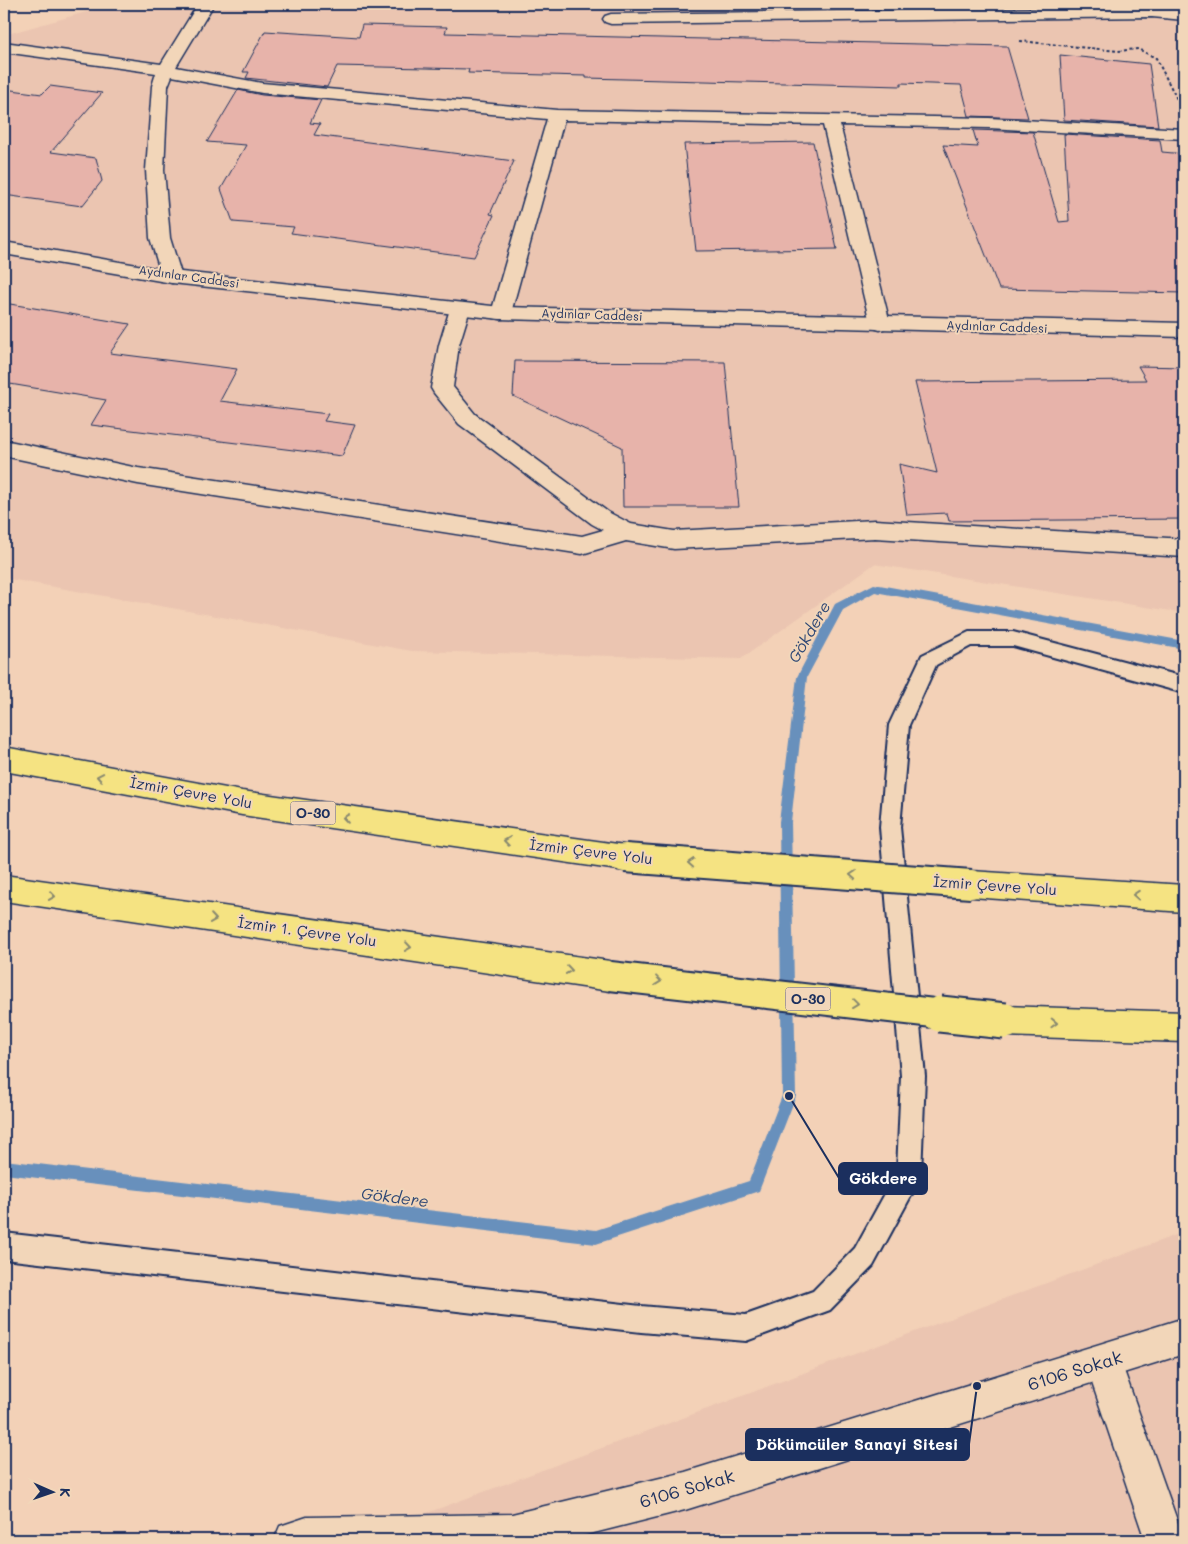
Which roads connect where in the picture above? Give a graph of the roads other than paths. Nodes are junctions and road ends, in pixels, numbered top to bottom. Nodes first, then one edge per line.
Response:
1 (206, 4) edge
2 (1184, 15) edge
3 (611, 18) dead end
4 (4, 47) edge
5 (166, 70) junction
6 (557, 115) junction
7 (830, 120) junction
8 (1184, 134) edge
9 (4, 248) edge
10 (172, 277) junction
11 (460, 309) junction
12 (501, 313) junction
13 (880, 323) junction
14 (1184, 330) edge
15 (4, 448) edge
16 (626, 532) junction
17 (1184, 548) edge
18 (1184, 685) edge
19 (4, 759) edge
20 (4, 888) edge
21 (1184, 899) edge
22 (1184, 1027) edge
23 (4, 1246) edge
24 (1184, 1336) edge
25 (1103, 1362) junction
26 (513, 1537) edge
27 (294, 1540) edge
28 (1165, 1540) edge

1 - 5 street
2 - 3 street
4 - 5 street
5 - 6 street
5 - 10 street
6 - 7 street
6 - 12 street
7 - 8 street
7 - 13 street
9 - 10 street, Aydınlar Caddesi
10 - 11 street, Aydınlar Caddesi
11 - 12 street, Aydınlar Caddesi
11 - 16 street
12 - 13 street, Aydınlar Caddesi
13 - 14 street, Aydınlar Caddesi
15 - 16 street
16 - 17 street
18 - 23 lane
21 -> 19 highway, İzmir Çevre Yolu / O-30, bridge
20 -> 22 highway, İzmir 1. Çevre Yolu / O-30, bridge
24 - 25 street, 6106 Sokak
25 - 26 street, 6106 Sokak
25 - 28 street
26 - 27 street, 6106 Sokak

